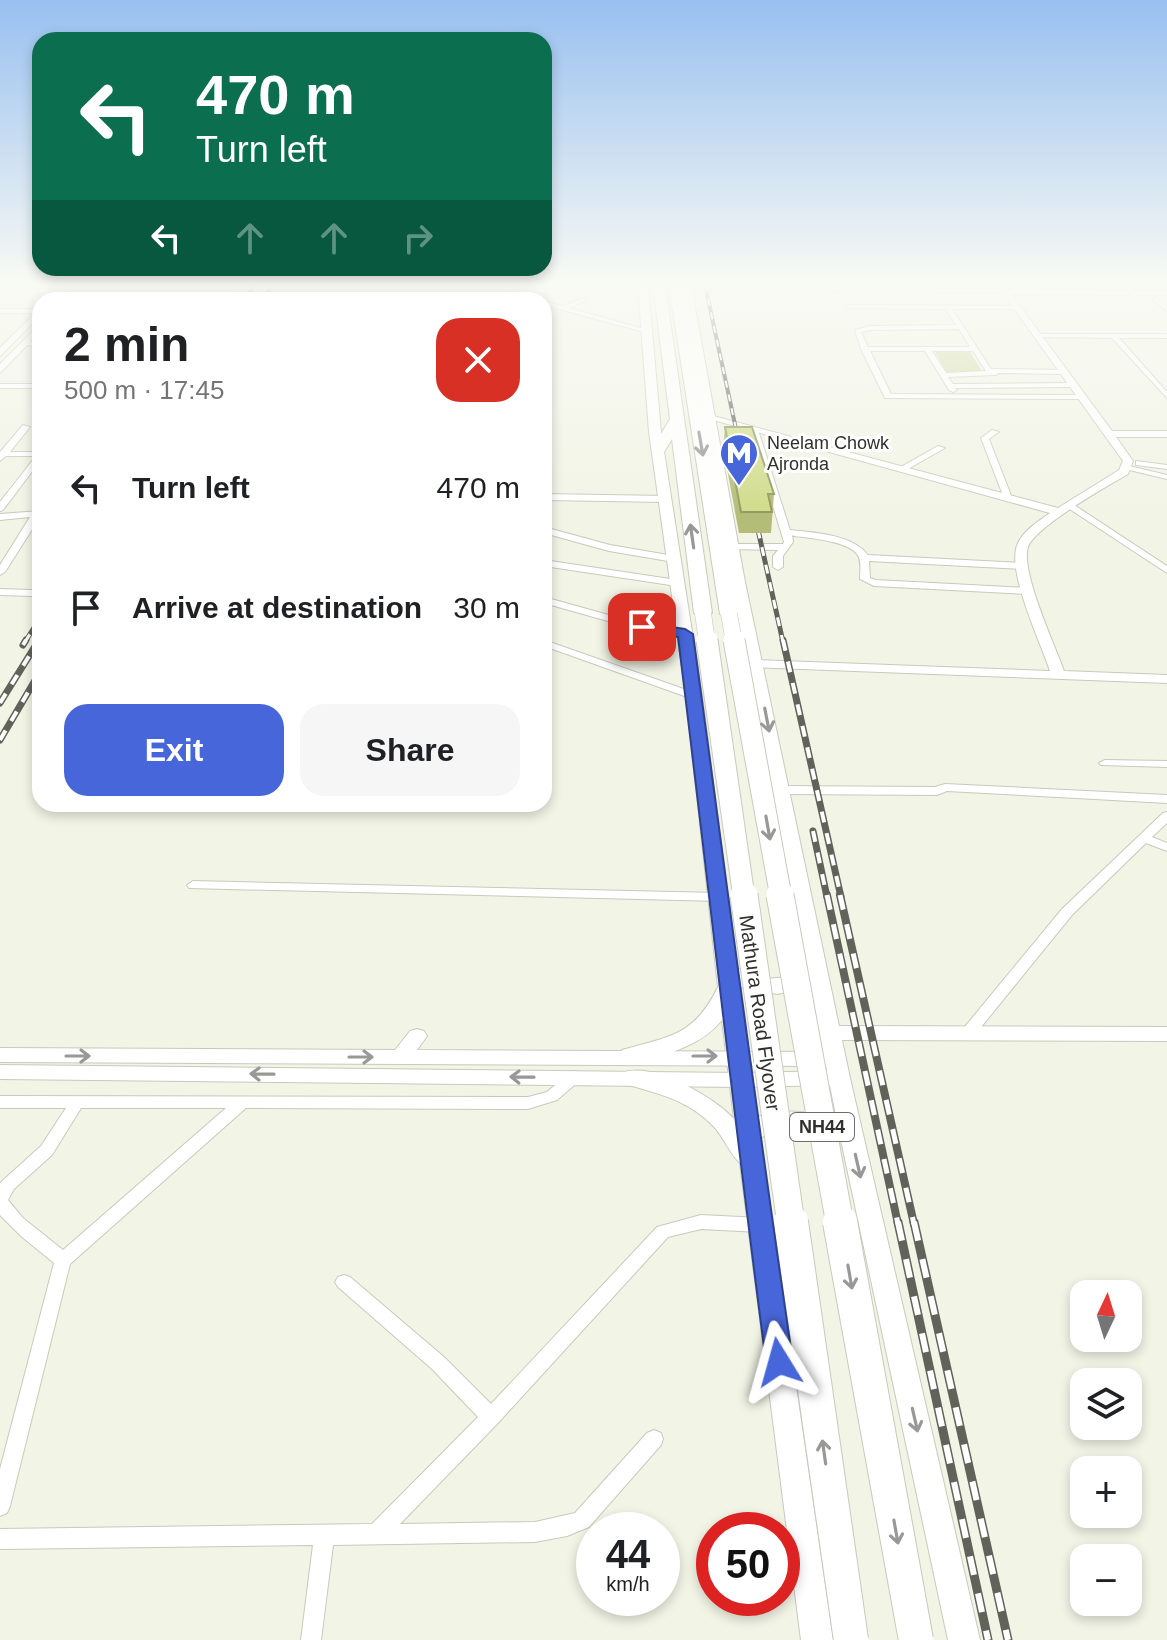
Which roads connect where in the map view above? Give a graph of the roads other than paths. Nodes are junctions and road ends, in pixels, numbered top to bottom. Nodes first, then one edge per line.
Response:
1 (650, 362) edge
2 (669, 362) edge
3 (687, 362) edge
4 (700, 362) edge
5 (870, 362) edge
6 (935, 362) edge
7 (982, 362) edge
8 (1056, 362) edge
9 (1137, 362) edge
10 (998, 372) junction
11 (1064, 372) junction
12 (943, 375) junction
13 (1073, 385) junction
14 (0, 386) edge
15 (32, 386) edge
16 (951, 386) junction
17 (1167, 396) edge
18 (1082, 397) junction
19 (957, 398) junction
20 (710, 416) junction
21 (678, 426) junction
22 (26, 427) dead end
23 (754, 430) junction
24 (995, 432) dead end
25 (1111, 434) junction
26 (1167, 434) edge
27 (941, 448) dead end
28 (659, 449) junction
29 (32, 455) edge
30 (1, 456) edge
31 (1128, 464) junction
32 (32, 466) edge
33 (1167, 467) edge
34 (903, 468) junction
35 (1167, 477) edge
36 (552, 497) edge
37 (1008, 498) junction
38 (665, 499) junction
39 (0, 508) edge
40 (1066, 509) junction
41 (32, 514) edge
42 (0, 517) edge
43 (32, 523) edge
44 (552, 532) edge
45 (716, 532) junction
46 (787, 532) junction
47 (732, 547) junction
48 (786, 547) junction
49 (864, 558) junction
50 (674, 559) junction
51 (552, 564) edge
52 (1022, 566) junction
53 (778, 567) dead end
54 (1167, 570) edge
55 (0, 572) edge
56 (738, 582) junction
57 (677, 583) junction
58 (1028, 591) junction
59 (0, 592) edge
60 (32, 593) dead end
61 (552, 602) edge
62 (706, 620) junction
63 (552, 646) edge
64 (755, 664) junction
65 (1059, 675) junction
66 (1167, 679) edge
67 (694, 696) junction
68 (1105, 763) dead end
69 (1167, 764) edge
70 (781, 790) junction
71 (1167, 799) edge
72 (1167, 816) edge
73 (1145, 839) junction
74 (1167, 847) edge
75 (193, 885) dead end
76 (719, 897) junction
77 (817, 972) junction
78 (729, 979) junction
79 (831, 1033) junction
80 (968, 1033) junction
81 (1167, 1034) edge
82 (417, 1036) dead end
83 (0, 1055) edge
84 (400, 1057) junction
85 (169, 1064) junction
86 (632, 1067) junction
87 (738, 1068) junction
88 (837, 1068) junction
89 (0, 1072) edge
90 (574, 1077) junction
91 (0, 1102) edge
92 (76, 1103) junction
93 (242, 1103) junction
94 (852, 1136) junction
95 (748, 1137) junction
96 (752, 1165) junction
97 (760, 1225) junction
98 (63, 1260) junction
99 (344, 1282) dead end
100 (491, 1417) junction
101 (654, 1439) dead end
102 (0, 1506) edge
103 (324, 1534) junction
104 (376, 1534) junction
105 (0, 1539) edge
106 (311, 1640) edge
107 (817, 1640) edge
108 (851, 1640) edge
109 (916, 1640) edge
110 (964, 1640) edge

1 - 28 main road
2 - 21 highway, NH44
3 -> 45 highway, NH44
4 - 20 main road
5 - 19 street
6 - 12 street
7 - 10 street
8 - 11 street
9 - 17 street
10 - 11 street
10 - 12 street
11 - 13 street
12 - 16 street
13 - 16 street
13 - 18 street
14 - 15 street
16 - 19 street
18 - 19 street
18 - 25 street
20 - 23 street
20 - 47 main road
21 - 28 highway
62 -> 21 highway, Mathura Road Flyover / NH44
22 - 30 street
23 - 34 street
23 - 46 street
24 - 37 street
25 - 26 street
25 - 31 street
27 - 34 street
28 - 38 main road
29 - 30 street
31 - 33 street
31 - 35 street
31 - 40 street
32 - 39 street
34 - 37 street
36 - 38 street
37 - 40 street
38 - 50 main road
40 - 52 street
40 - 54 street
41 - 42 street
43 - 55 street
44 - 50 street
45 - 56 highway
45 - 62 highway, Mathura Road Flyover / NH44
46 - 48 street
46 - 49 street
47 - 48 street
47 - 56 main road
48 - 53 street
49 - 52 street
49 - 58 street
50 - 57 main road
51 - 57 street
52 - 58 street
56 - 64 main road
57 - 62 main road
58 - 65 street
59 - 60 street
61 - 62 street
62 - 67 main road
108 -> 62 highway, Mathura Road Flyover / NH44, bridge
62 -> 109 highway, Mathura Road Flyover / NH44, bridge
63 - 67 street
64 - 65 street
64 -> 70 main road
65 - 66 street
67 - 76 main road
68 - 69 street
70 - 71 street
70 - 77 main road
72 - 73 street
73 - 74 street
73 - 80 street
75 - 76 street
76 - 78 main road
77 - 78 main road
77 - 79 main road
78 - 86 main road
78 - 87 main road
79 - 80 street
79 - 88 main road
80 - 81 street
82 - 84 street
83 -> 85 street
85 -> 84 street
84 - 86 street
85 - 89 street
90 -> 85 street
86 - 87 street
86 - 90 street
86 - 96 main road
87 - 88 street
87 - 95 main road
88 - 94 main road
90 - 93 street
91 - 92 street
92 - 93 street
92 - 98 street
93 - 98 street
94 - 95 main road
94 -> 110 main road
95 - 96 main road
96 - 97 main road
97 - 100 street
97 - 107 main road
98 - 102 street
99 - 100 street
100 - 104 street
101 - 104 street
103 - 104 street
103 - 105 street
103 - 106 street

